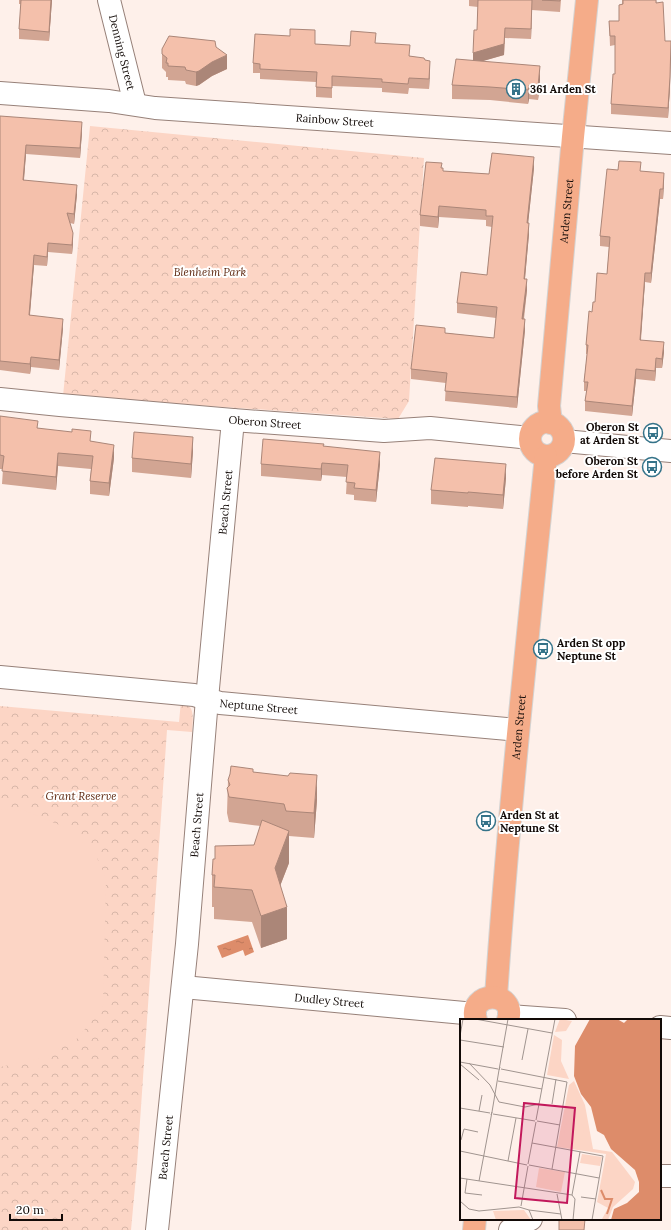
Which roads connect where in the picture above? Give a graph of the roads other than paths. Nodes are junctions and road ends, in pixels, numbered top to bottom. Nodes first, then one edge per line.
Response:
1 (109, 0) edge
2 (587, 0) edge
3 (0, 93) edge
4 (135, 104) junction
5 (573, 137) junction
6 (671, 143) edge
7 (0, 399) edge
8 (233, 420) junction
9 (551, 422) junction
10 (530, 438) junction
11 (564, 441) junction
12 (671, 451) edge
13 (546, 456) junction
14 (0, 677) edge
15 (207, 699) junction
16 (518, 730) junction
17 (183, 987) junction
18 (496, 997) junction
19 (476, 1017) edge
20 (509, 1018) edge
21 (537, 1019) edge
22 (661, 1027) edge
23 (671, 1028) edge
24 (475, 1220) edge
25 (529, 1220) edge
26 (157, 1230) edge
27 (474, 1230) edge
28 (510, 1230) edge

1 - 4 street, Denning Street
2 - 5 main road, Arden Street
3 - 4 street, Rainbow Street
4 - 5 street, Rainbow Street
5 - 6 street, Rainbow Street
5 - 9 main road, Arden Street
7 - 8 street, Oberon Street
8 - 10 street, Oberon Street
8 - 15 street, Beach Street
9 - 10 main road
9 - 11 main road
10 - 13 main road
11 - 12 street
11 - 13 main road
13 - 16 main road, Arden Street
14 - 15 street, Neptune Street
15 - 16 street, Neptune Street
15 - 17 street, Beach Street
16 - 18 main road, Arden Street
17 - 19 street, Dudley Street
17 - 26 street, Beach Street
18 - 19 main road
18 - 20 main road
20 - 21 street
22 - 23 street
24 - 27 main road
25 - 28 street

